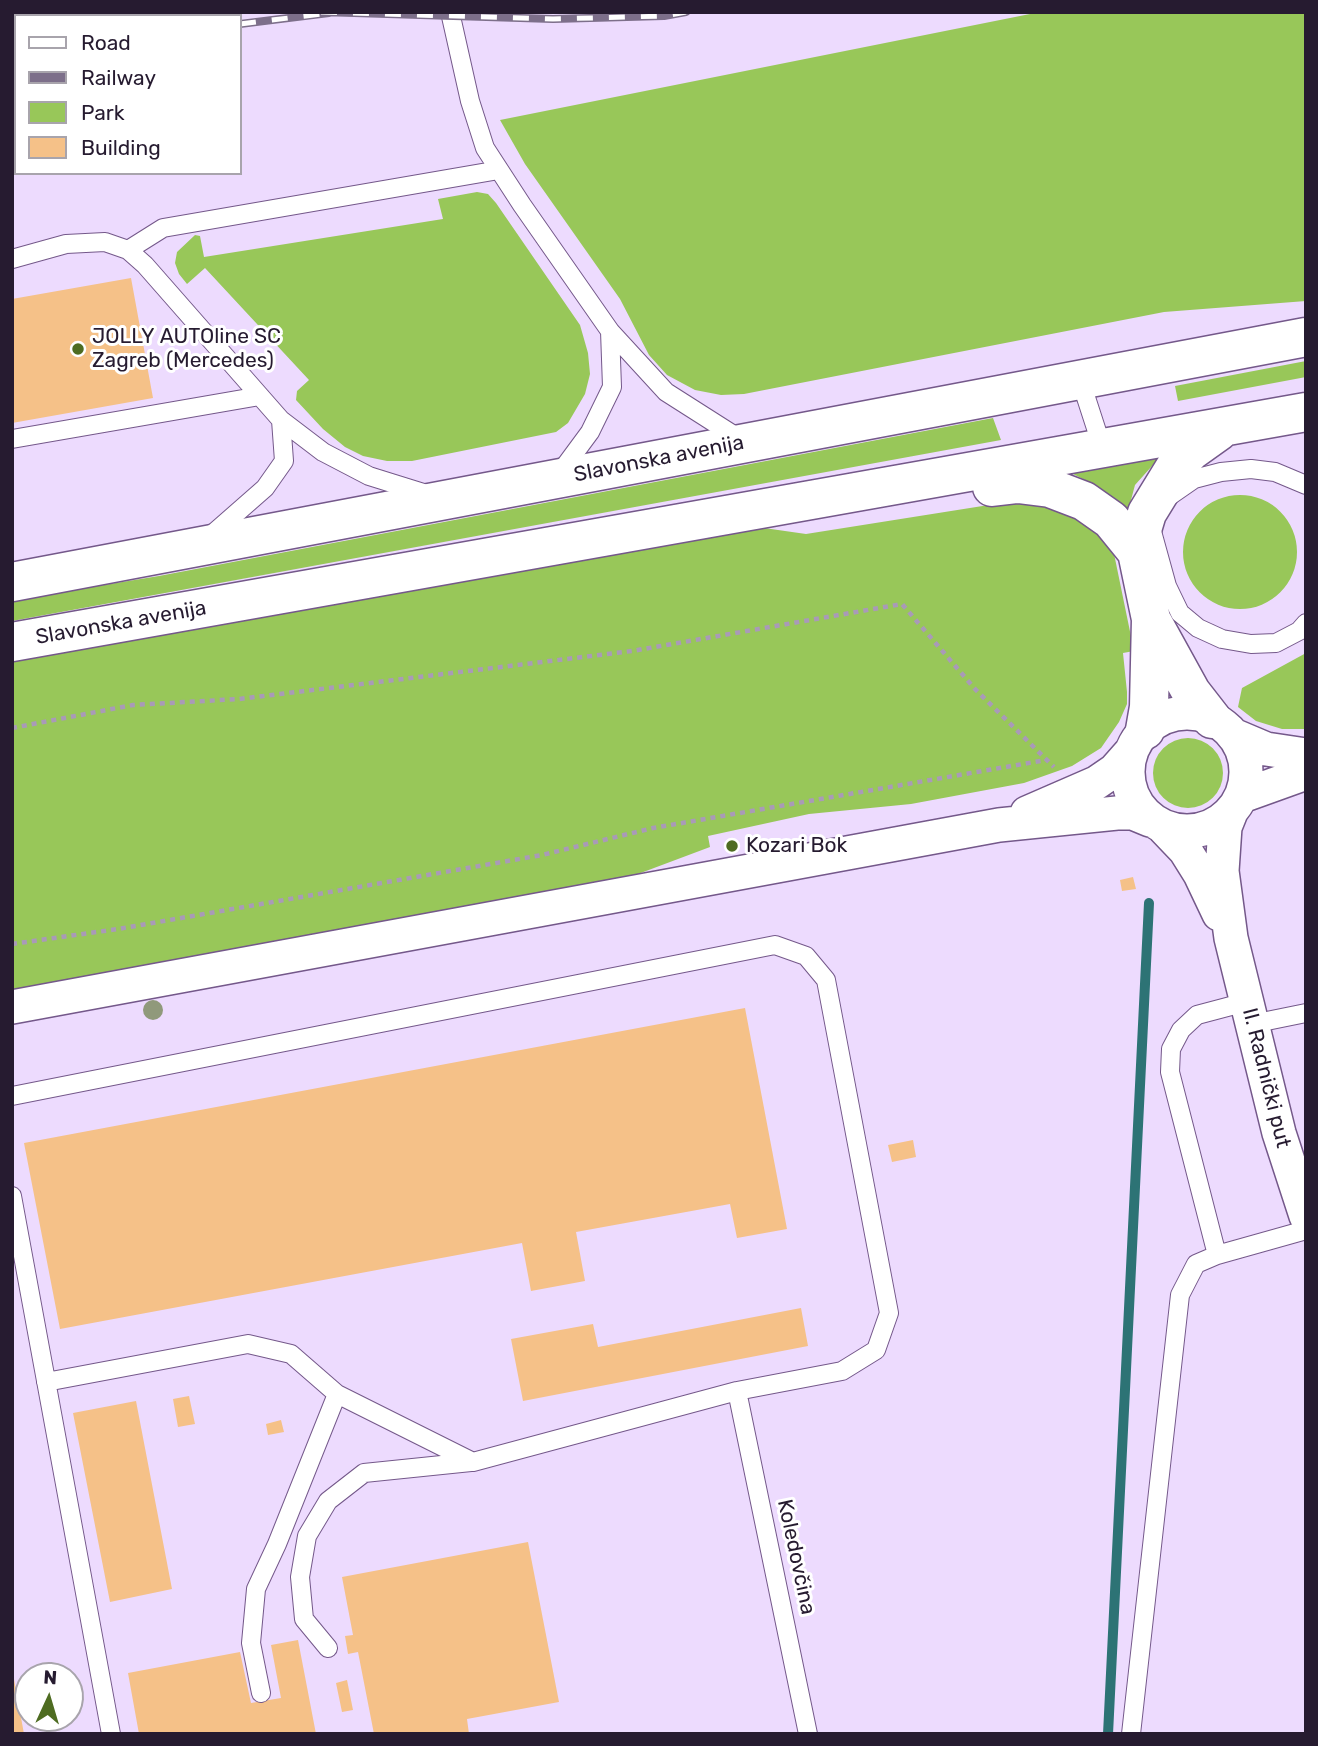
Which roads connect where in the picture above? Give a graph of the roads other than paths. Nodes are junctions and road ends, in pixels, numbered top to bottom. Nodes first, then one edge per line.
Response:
1 (452, 14) edge
2 (499, 170) junction
3 (128, 250) junction
4 (12, 259) edge
5 (610, 331) junction
6 (1306, 337) edge
7 (1080, 379) junction
8 (260, 396) junction
9 (1306, 412) edge
10 (281, 420) junction
11 (1223, 428) junction
12 (12, 439) edge
13 (746, 443) junction
14 (1103, 450) junction
15 (555, 479) junction
16 (911, 483) junction
17 (1306, 485) edge
18 (446, 500) junction
19 (1147, 513) junction
20 (195, 549) junction
21 (1137, 552) junction
22 (12, 582) edge
23 (1151, 619) junction
24 (1306, 623) edge
25 (12, 642) edge
26 (1223, 727) junction
27 (1137, 742) junction
28 (1306, 755) edge
29 (1306, 773) edge
30 (1236, 804) junction
31 (1157, 824) junction
32 (999, 825) junction
33 (1231, 938) junction
34 (12, 1007) edge
35 (1249, 1013) junction
36 (1306, 1013) edge
37 (12, 1096) edge
38 (12, 1196) edge
39 (1306, 1216) edge
40 (1306, 1230) edge
41 (1217, 1255) junction
42 (46, 1382) junction
43 (737, 1391) junction
44 (337, 1394) junction
45 (472, 1462) junction
46 (328, 1648) dead end
47 (261, 1693) dead end
48 (111, 1734) edge
49 (808, 1734) edge
50 (1131, 1734) edge

1 - 2 lane
2 - 3 lane
2 - 5 lane
3 - 4 lane
3 - 8 lane
5 - 13 lane
5 - 15 lane
6 - 7 main road, Slavonska avenija
7 - 13 main road, Slavonska avenija
7 - 14 lane
8 - 10 lane
8 - 12 lane
9 - 11 main road, Slavonska avenija
10 - 18 lane
10 - 20 lane
11 - 14 main road, Slavonska avenija
11 - 19 main road
13 - 15 main road, Slavonska avenija
14 - 16 main road, Slavonska avenija
15 - 18 main road, Slavonska avenija
16 - 21 main road
16 - 25 main road, Slavonska avenija
17 - 19 lane
18 - 20 main road, Slavonska avenija
19 - 21 main road
19 - 24 lane
20 - 22 main road, Slavonska avenija
21 - 23 main road
23 - 26 main road
23 - 27 main road
26 - 27 street
26 - 28 street
26 - 30 street
27 - 31 street
27 - 32 street
29 - 30 street
30 - 31 street
30 - 33 street, II. Radnički put
31 - 32 street
31 - 33 street, II. Radnički put
32 - 34 street
33 - 35 street, II. Radnički put
35 - 36 lane
35 - 39 street, II. Radnički put
35 - 41 lane
37 - 43 lane
38 - 42 lane
40 - 41 lane
41 - 50 lane
42 - 44 lane
42 - 48 lane
43 - 45 lane
43 - 49 lane, Koledovčina
44 - 45 lane
44 - 47 lane
45 - 46 lane

